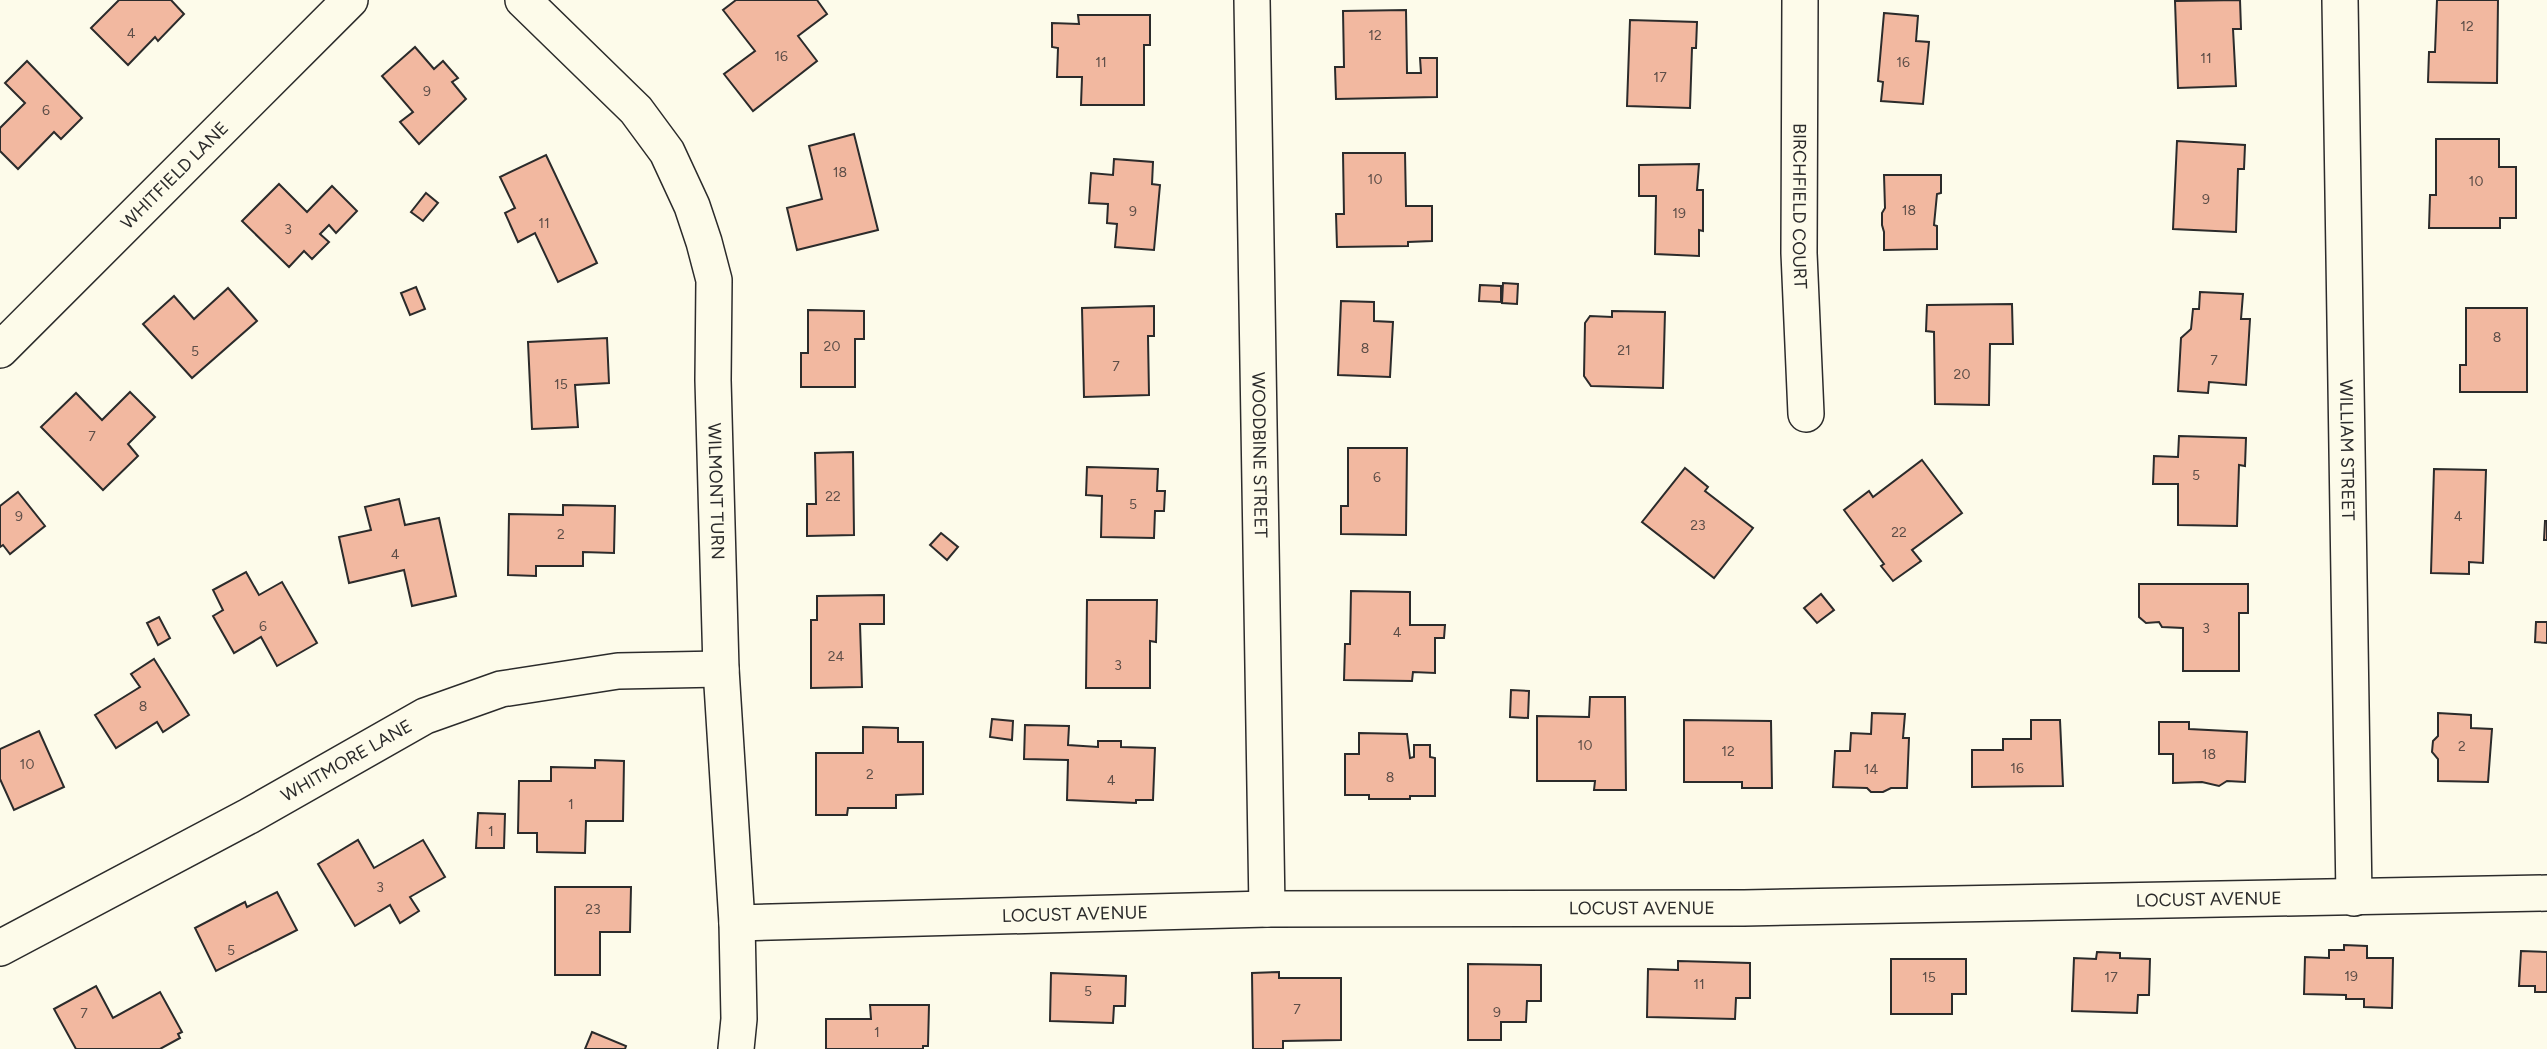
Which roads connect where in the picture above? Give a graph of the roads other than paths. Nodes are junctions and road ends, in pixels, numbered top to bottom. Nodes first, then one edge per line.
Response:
1 (350, 0) edge
2 (523, 0) edge
3 (1252, 0) edge
4 (1800, 0) edge
5 (2340, 0) edge
6 (0, 350) edge
7 (1806, 414) dead end
8 (721, 668) junction
9 (2547, 893) edge
10 (2354, 898) junction
11 (1267, 909) junction
12 (737, 923) junction
13 (0, 948) edge
14 (736, 1049) edge

1 - 6 street, WHITFIELD LANE
2 - 8 street, WILMONT TURN
3 - 11 street, WOODBINE STREET
4 - 7 street, BIRCHFIELD COURT
5 - 10 street, WILLIAM STREET
8 - 12 street, WILMONT TURN
8 - 13 street, WHITMORE LANE
9 - 10 street, LOCUST AVENUE
10 - 11 street, LOCUST AVENUE
11 - 12 street, LOCUST AVENUE
12 - 14 street, WILMONT TURN

